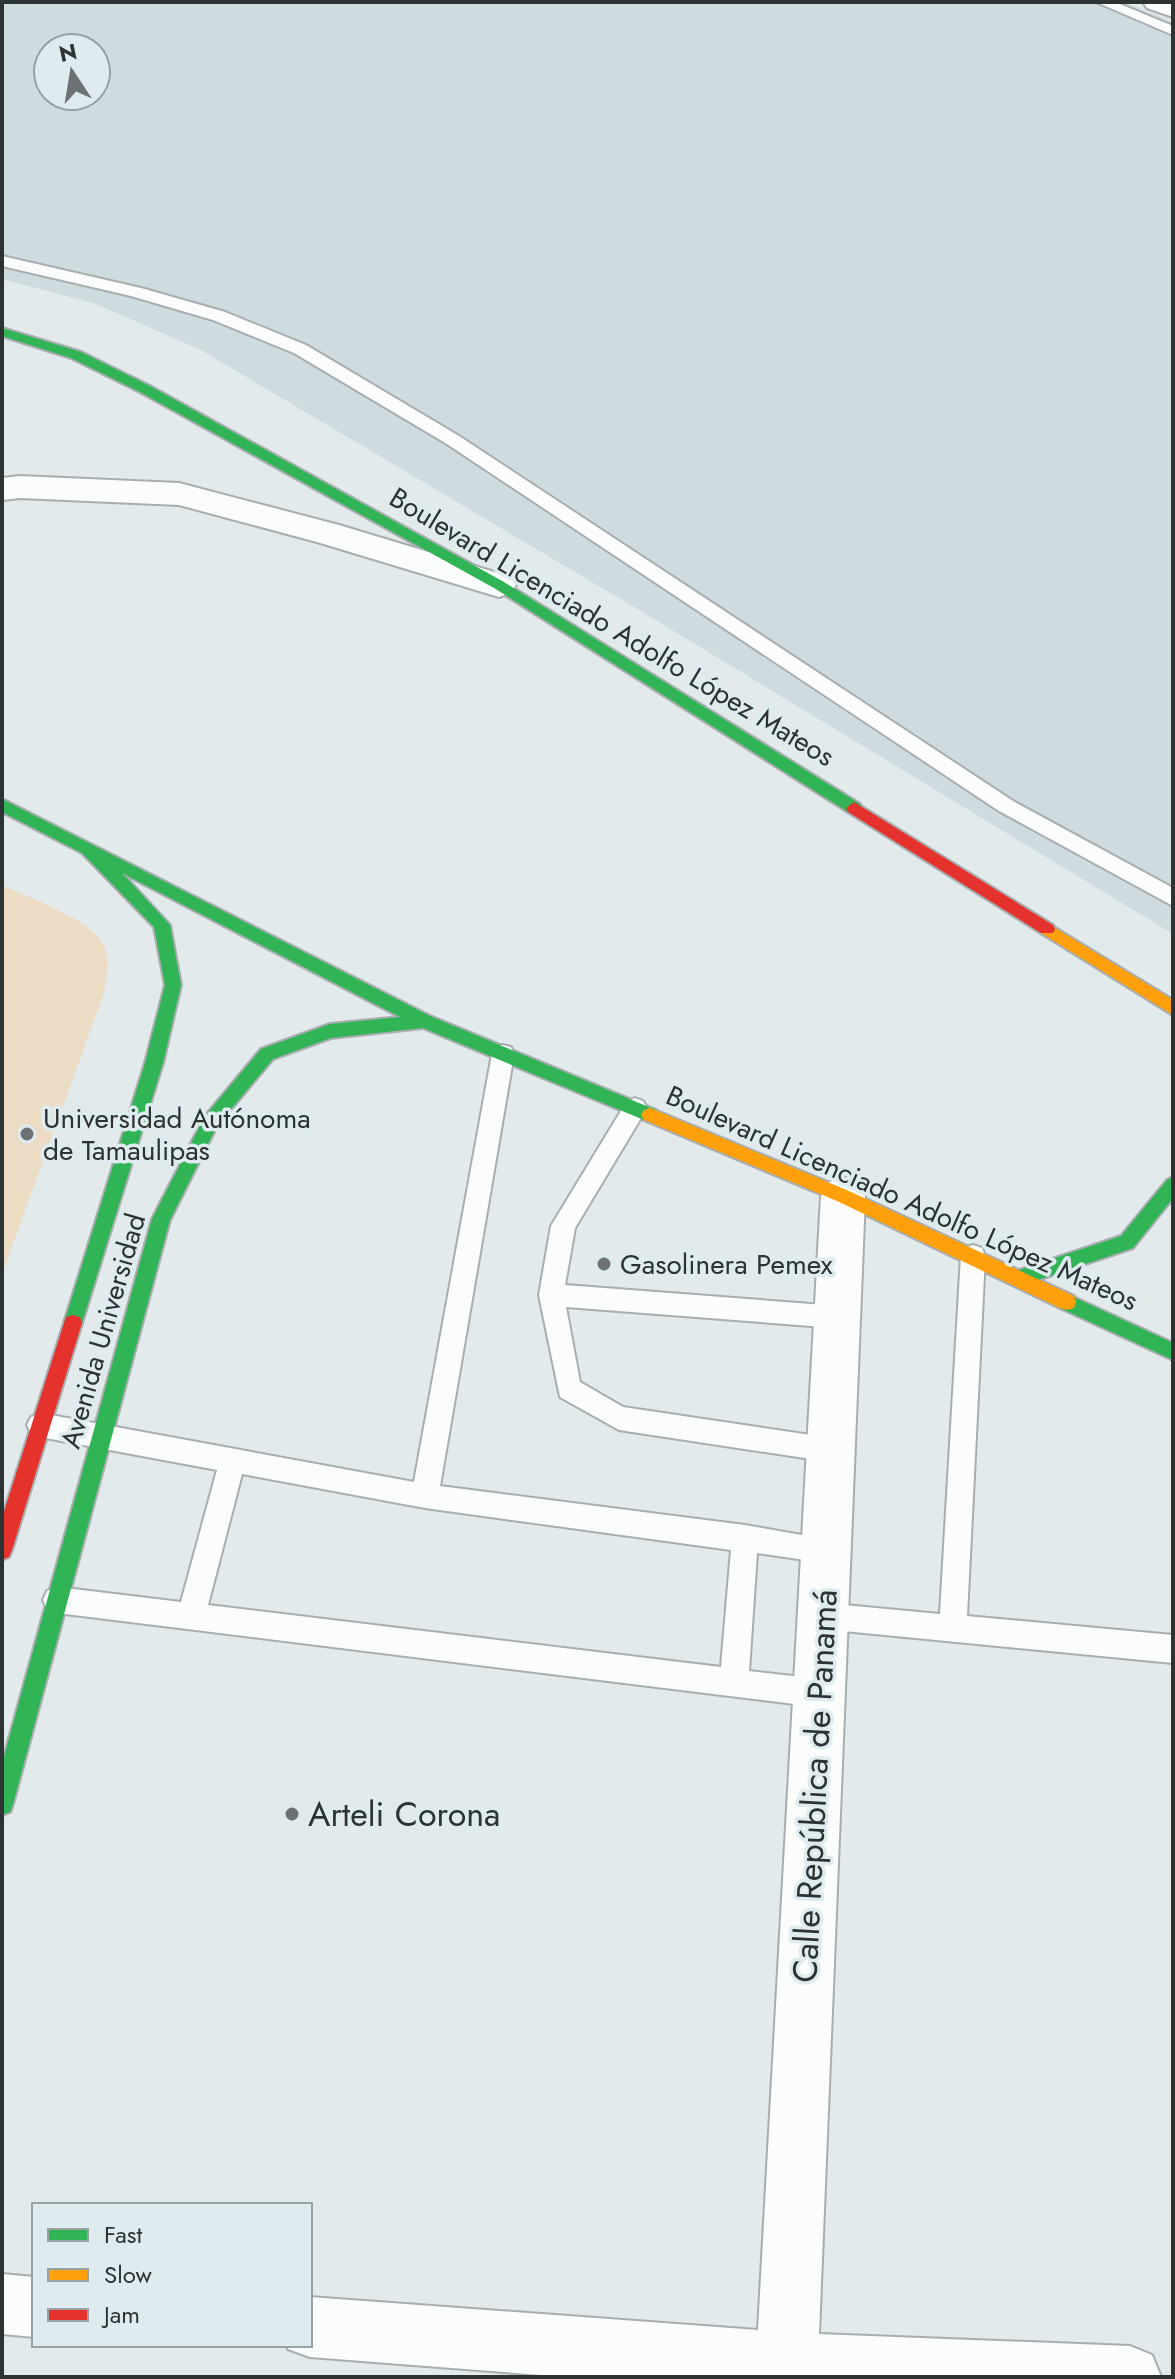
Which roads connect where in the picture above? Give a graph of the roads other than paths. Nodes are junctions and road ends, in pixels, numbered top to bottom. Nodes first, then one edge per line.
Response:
1 (1103, 2) edge
2 (1156, 2) edge
3 (1173, 9) edge
4 (1173, 31) edge
5 (7, 260) edge
6 (2, 332) edge
7 (2, 489) edge
8 (499, 585) junction
9 (2, 805) edge
10 (85, 846) junction
11 (1173, 898) edge
12 (1145, 990) junction
13 (1173, 1008) edge
14 (424, 1021) junction
15 (1166, 1027) dead end
16 (503, 1054) junction
17 (635, 1108) junction
18 (1173, 1185) edge
19 (843, 1196) junction
20 (973, 1256) junction
21 (1020, 1278) junction
22 (551, 1295) junction
23 (837, 1317) junction
24 (1173, 1352) edge
25 (40, 1425) junction
26 (101, 1438) junction
27 (831, 1450) junction
28 (232, 1462) junction
29 (425, 1496) junction
30 (745, 1538) junction
31 (2, 1550) edge
32 (826, 1550) junction
33 (57, 1600) junction
34 (191, 1616) junction
35 (823, 1616) junction
36 (953, 1627) junction
37 (1173, 1649) edge
38 (734, 1682) junction
39 (819, 1693) junction
40 (2, 1804) edge
41 (2, 2304) edge
42 (32, 2307) edge
43 (312, 2327) edge
44 (787, 2370) edge
45 (1130, 2377) edge

1 - 4 lane
2 - 3 street
5 - 11 lane
6 - 8 main road, Boulevard Licenciado Adolfo López Mateos
7 - 8 street
8 - 12 main road, Boulevard Licenciado Adolfo López Mateos
9 - 10 main road, Boulevard Licenciado Adolfo López Mateos
10 - 14 main road, Boulevard Licenciado Adolfo López Mateos
10 - 25 main road, Avenida Universidad
12 - 13 main road, Boulevard Licenciado Adolfo López Mateos
12 - 15 main road
14 - 16 main road, Boulevard Licenciado Adolfo López Mateos
14 - 26 main road, Avenida Universidad
16 - 17 main road, Boulevard Licenciado Adolfo López Mateos
16 - 29 lane
17 - 19 main road, Boulevard Licenciado Adolfo López Mateos
17 - 22 lane
18 - 21 main road
19 - 20 main road, Boulevard Licenciado Adolfo López Mateos
19 - 23 street, Calle República de Panamá
20 - 21 main road, Boulevard Licenciado Adolfo López Mateos
20 - 36 lane
21 - 24 main road, Boulevard Licenciado Adolfo López Mateos
22 - 23 lane
22 - 27 lane
23 - 27 street, Calle República de Panamá
25 - 26 lane
25 - 31 main road, Avenida Universidad
26 - 28 lane
26 - 33 main road, Avenida Universidad
27 - 32 street, Calle República de Panamá
28 - 29 lane
28 - 34 lane
29 - 30 lane
30 - 32 lane
30 - 38 lane
32 - 35 street, Calle República de Panamá
33 - 34 lane
33 - 40 main road, Avenida Universidad
34 - 38 lane
35 - 36 lane
35 - 39 street, Calle República de Panamá
36 - 37 lane
38 - 39 lane
39 - 44 street, Calle República de Panamá
41 - 42 street
43 - 44 street
44 - 45 street

